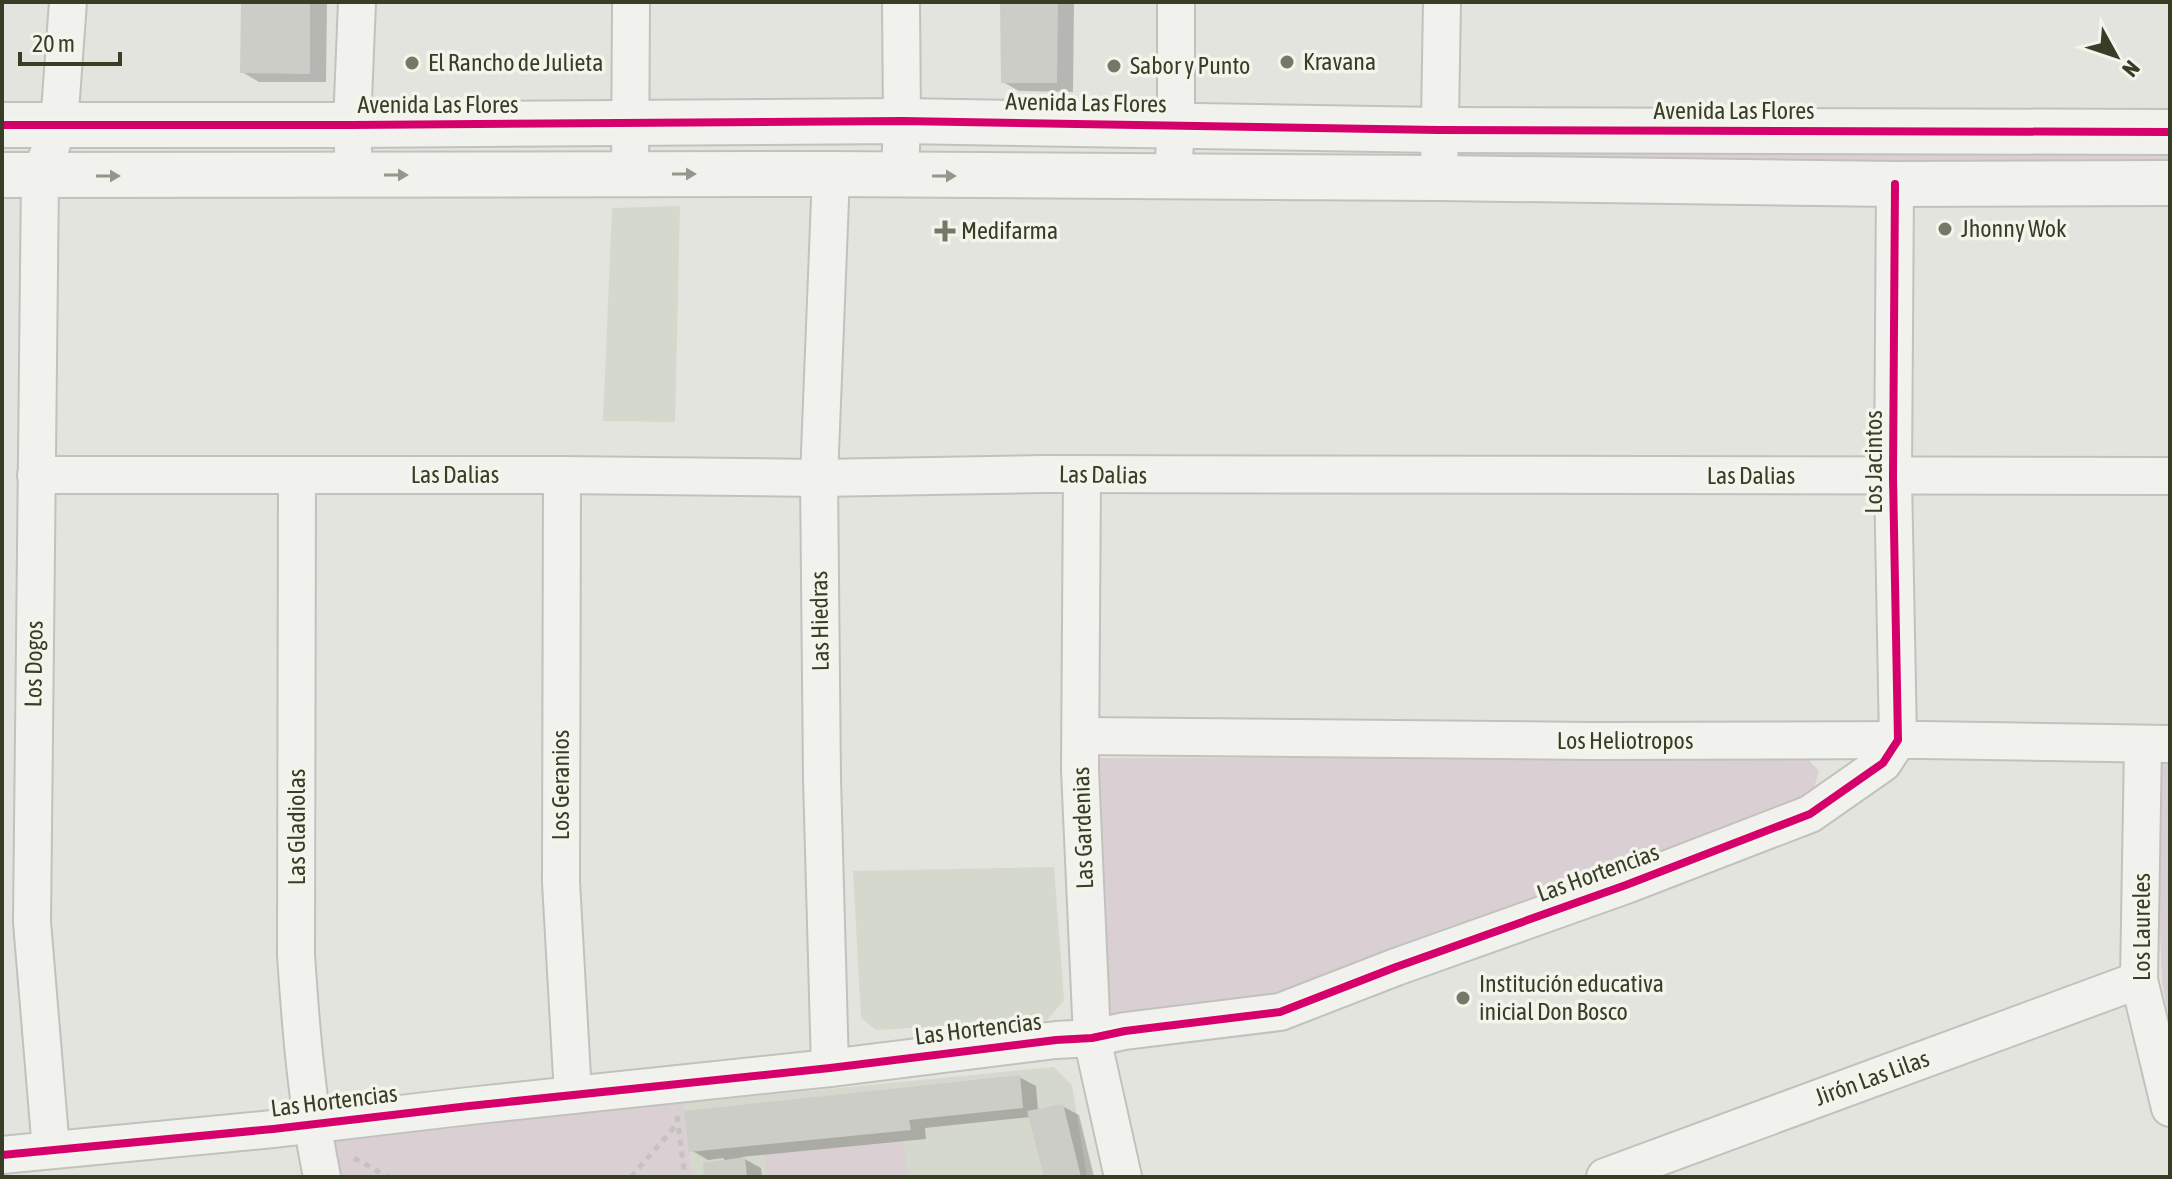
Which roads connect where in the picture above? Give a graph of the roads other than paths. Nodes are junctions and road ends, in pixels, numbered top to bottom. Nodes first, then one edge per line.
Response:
1 (68, 2) edge
2 (357, 2) edge
3 (631, 2) edge
4 (901, 2) edge
5 (1176, 2) edge
6 (1442, 2) edge
7 (902, 121) junction
8 (630, 123) junction
9 (1176, 124) junction
10 (2, 125) edge
11 (59, 125) junction
12 (352, 125) junction
13 (1438, 130) junction
14 (2170, 132) edge
15 (630, 174) junction
16 (831, 174) junction
17 (354, 175) junction
18 (21, 176) edge
19 (900, 176) junction
20 (1173, 177) junction
21 (1439, 178) junction
22 (2170, 183) edge
23 (1895, 184) junction
24 (36, 475) junction
25 (562, 475) junction
26 (1082, 475) junction
27 (297, 476) junction
28 (2170, 476) edge
29 (1893, 477) junction
30 (819, 478) junction
31 (1081, 736) junction
32 (1898, 740) junction
33 (2157, 744) edge
34 (2139, 980) junction
35 (1092, 1038) junction
36 (830, 1068) junction
37 (573, 1095) junction
38 (2170, 1108) edge
39 (311, 1125) junction
40 (51, 1150) junction
41 (2, 1155) edge
42 (322, 1177) edge
43 (1123, 1177) edge
44 (1605, 1177) edge

1 - 11 street, Los Dogos
2 - 12 street
3 - 8 street
4 - 7 street
5 - 9 street
6 - 13 street
7 - 8 street, Avenida Las Flores
7 - 9 street, Avenida Las Flores
7 - 19 street
8 - 12 street, Avenida Las Flores
8 - 15 street
9 - 13 street, Avenida Las Flores
9 - 20 street
10 - 11 street, Avenida Las Flores
11 - 12 street, Avenida Las Flores
11 - 18 street, Los Dogos
12 - 17 street
13 - 14 street, Avenida Las Flores
13 - 21 street
15 -> 16 street
17 -> 15 street
16 - 19 street
16 - 30 street, Las Hiedras
18 -> 17 street
18 - 24 street, Los Dogos
19 -> 20 street
20 - 21 street
21 - 23 street
22 - 23 street
23 - 29 street, Los Jacintos
24 - 27 street, Las Dalias
24 - 40 street, Los Dogos
25 - 27 street, Las Dalias
25 - 30 street, Las Dalias
25 - 37 street, Los Geranios
26 - 29 street, Las Dalias
26 - 30 street, Las Dalias
26 - 31 street, Las Gardenias
27 - 39 street, Las Gladiolas
28 - 29 street, Las Dalias
29 - 32 street, Los Jacintos
30 - 36 street, Las Hiedras
31 - 32 street, Los Heliotropos
31 - 35 street, Las Gardenias
32 - 33 street, Los Heliotropos
32 - 35 street, Las Hortencias
33 - 34 street, Los Laureles
34 - 38 street, Los Laureles
34 - 44 street, Jirón Las Lilas
35 - 36 street, Las Hortencias
35 - 43 street, Las Gardenias
36 - 37 street, Las Hortencias
37 - 39 street, Las Hortencias
39 - 40 street, Las Hortencias
39 - 42 street, Las Gladiolas
40 - 41 street, Las Hortencias

